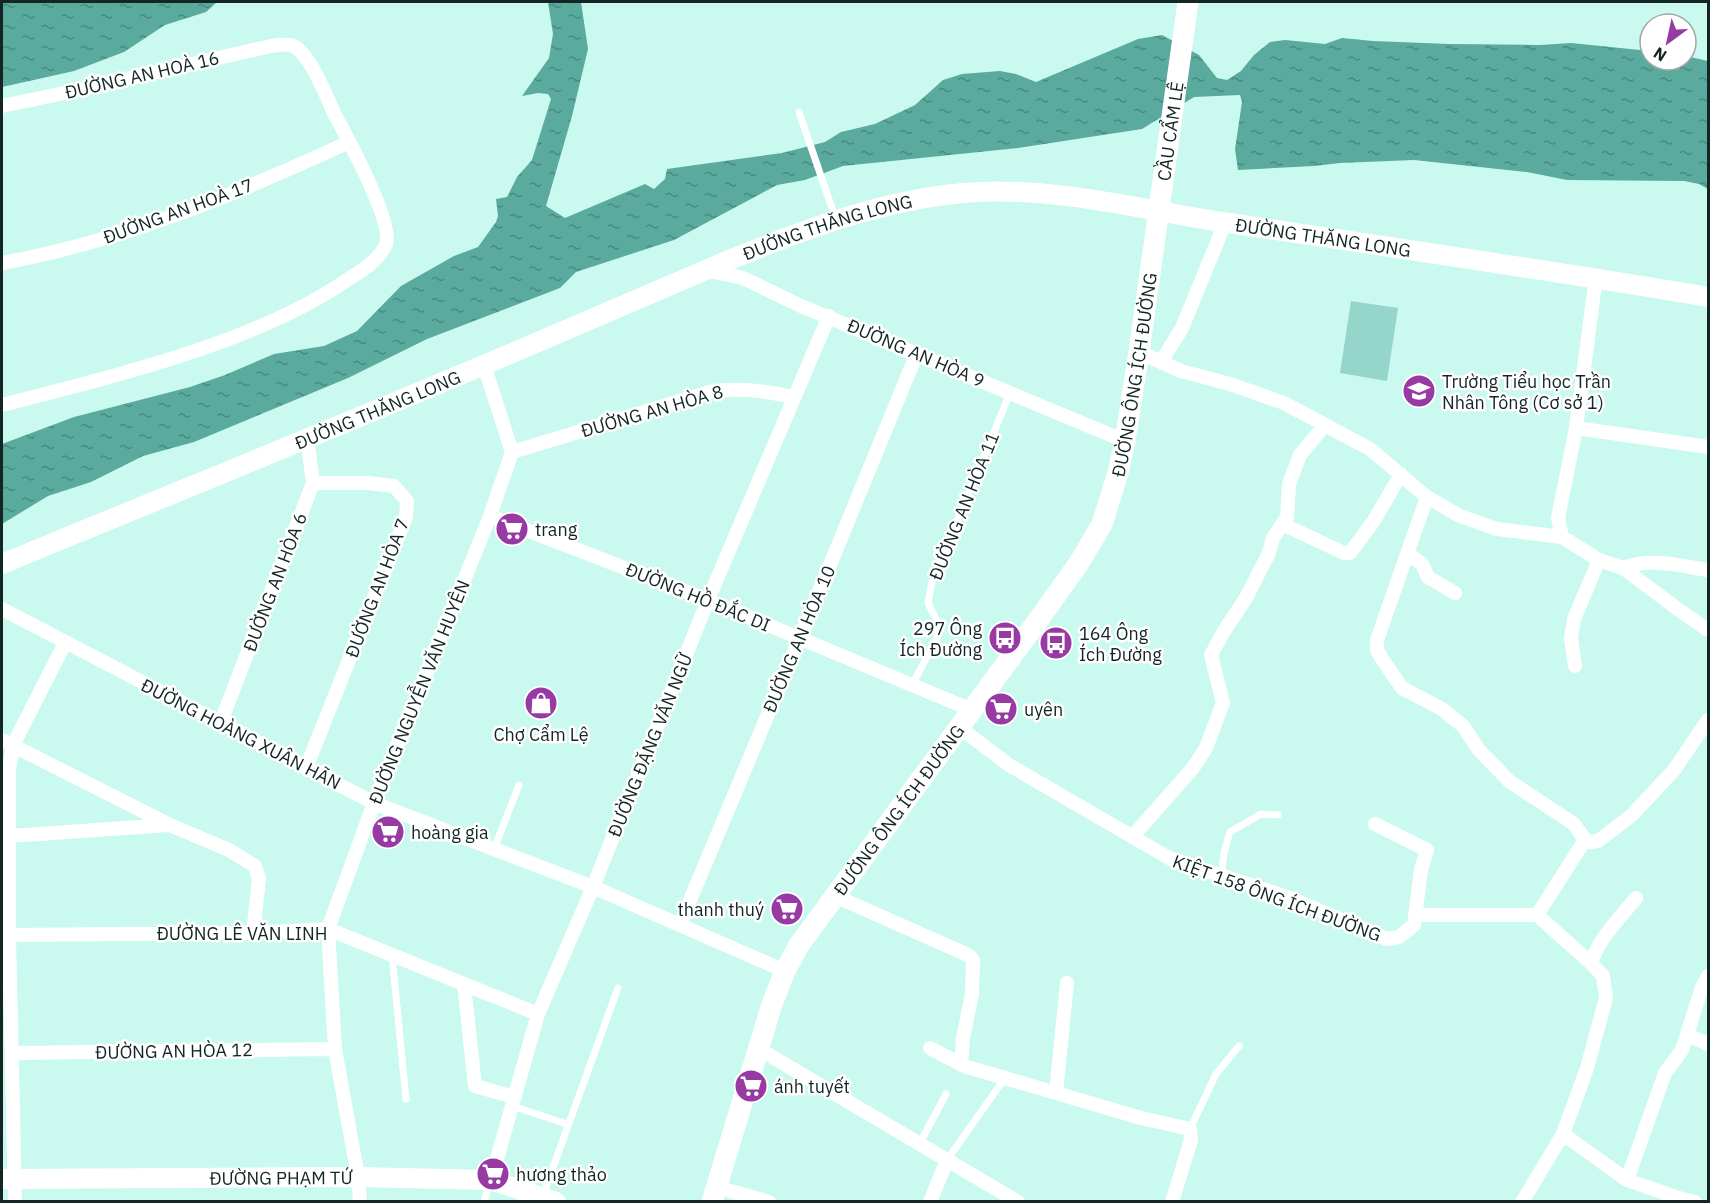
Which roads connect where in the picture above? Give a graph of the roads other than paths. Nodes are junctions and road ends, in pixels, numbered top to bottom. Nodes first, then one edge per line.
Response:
1 (1188, 2) edge
2 (2, 106) edge
3 (799, 112) dead end
4 (349, 142) junction
5 (833, 210) junction
6 (1225, 223) junction
7 (1152, 262) joint
8 (2, 263) edge
9 (705, 270) junction
10 (1596, 278) junction
11 (1708, 297) edge
12 (829, 316) junction
13 (1139, 352) junction
14 (917, 353) junction
15 (1161, 362) junction
16 (484, 365) junction
17 (1010, 393) junction
18 (794, 397) junction
19 (2, 405) edge
20 (1325, 425) junction
21 (1576, 428) junction
22 (307, 438) junction
23 (1125, 441) junction
24 (1708, 447) edge
25 (512, 452) junction
26 (1401, 474) junction
27 (313, 483) junction
28 (1427, 497) junction
29 (490, 516) junction
30 (1282, 524) junction
31 (1562, 537) junction
32 (1408, 553) junction
33 (1599, 560) junction
34 (2, 564) edge
35 (1623, 568) junction
36 (1708, 570) edge
37 (1455, 593) dead end
38 (708, 600) junction
39 (2, 609) edge
40 (1708, 630) edge
41 (800, 639) junction
42 (64, 643) junction
43 (1575, 666) dead end
44 (912, 686) junction
45 (965, 719) junction
46 (1708, 720) edge
47 (220, 724) junction
48 (7, 742) edge
49 (306, 768) junction
50 (519, 785) dead end
51 (374, 803) junction
52 (1278, 815) dead end
53 (1375, 824) dead end
54 (170, 825) junction
55 (10, 836) junction
56 (1132, 836) junction
57 (1585, 840) junction
58 (494, 849) junction
59 (1221, 876) junction
60 (593, 887) junction
61 (835, 896) junction
62 (1636, 898) dead end
63 (1416, 915) junction
64 (1536, 915) junction
65 (680, 924) junction
66 (327, 929) junction
67 (253, 933) junction
68 (5, 935) edge
69 (392, 955) junction
70 (1591, 963) junction
71 (785, 971) junction
72 (1708, 976) edge
73 (1067, 983) dead end
74 (464, 984) junction
75 (618, 988) dead end
76 (538, 1014) junction
77 (1687, 1035) junction
78 (1708, 1044) edge
79 (1239, 1046) dead end
80 (335, 1048) junction
81 (930, 1048) dead end
82 (759, 1049) junction
83 (12, 1053) junction
84 (961, 1064) junction
85 (1005, 1078) junction
86 (1056, 1093) junction
87 (946, 1094) dead end
88 (406, 1099) dead end
89 (513, 1101) junction
90 (567, 1124) junction
91 (1190, 1129) junction
92 (1563, 1134) junction
93 (920, 1143) junction
94 (947, 1160) junction
95 (358, 1177) junction
96 (9, 1179) edge
97 (491, 1180) junction
98 (1627, 1180) junction
99 (714, 1194) edge
100 (552, 1200) edge
101 (1678, 1200) edge
102 (15, 1202) edge
103 (360, 1202) edge
104 (484, 1202) edge
105 (769, 1202) edge
106 (930, 1202) edge
107 (1018, 1202) edge
108 (1172, 1202) edge
109 (1522, 1202) edge
110 (1695, 1202) edge

1 - 7 main road, CẦU CẨM LỆ
2 - 4 street, ĐƯỜNG AN HOÀ 16
3 - 5 lane
4 - 8 street, ĐƯỜNG AN HOÀ 17
4 - 19 street
5 - 6 street, ĐƯỜNG THĂNG LONG
5 - 9 street, ĐƯỜNG THĂNG LONG
6 - 10 street, ĐƯỜNG THĂNG LONG
6 - 15 street
7 - 13 main road, ĐƯỜNG ÔNG ÍCH ĐƯỜNG
9 - 12 street, ĐƯỜNG AN HÒA 9
9 - 16 street, ĐƯỜNG THĂNG LONG
10 - 11 street, ĐƯỜNG THĂNG LONG
10 - 21 street
12 - 14 street, ĐƯỜNG AN HÒA 9
12 - 18 street, ĐƯỜNG ĐẶNG VĂN NGỮ
13 - 15 street
13 - 23 main road, ĐƯỜNG ÔNG ÍCH ĐƯỜNG
14 - 17 street, ĐƯỜNG AN HÒA 9
14 - 41 street, ĐƯỜNG AN HÒA 10
15 - 20 street
16 - 22 street, ĐƯỜNG THĂNG LONG
16 - 25 street
17 - 23 street, ĐƯỜNG AN HÒA 9
17 - 44 lane, ĐƯỜNG AN HÒA 11
18 - 25 street, ĐƯỜNG AN HÒA 8
18 - 38 street, ĐƯỜNG ĐẶNG VĂN NGỮ
20 - 26 street
20 - 30 street
21 - 24 street
21 - 31 street
22 - 27 street, ĐƯỜNG AN HÒA 6
22 - 34 street, ĐƯỜNG THĂNG LONG
23 - 45 main road, ĐƯỜNG ÔNG ÍCH ĐƯỜNG
25 - 29 street, ĐƯỜNG NGUYỄN VĂN HUYÊN
26 - 28 street
26 - 30 street
27 - 47 street, ĐƯỜNG AN HÒA 6
27 - 49 street, ĐƯỜNG AN HÒA 7
28 - 31 street
28 - 32 street
29 - 38 street, ĐƯỜNG HỒ ĐẮC DI
29 - 51 street, ĐƯỜNG NGUYỄN VĂN HUYÊN
30 - 56 street
31 - 33 street
32 - 37 street
32 - 57 street
33 - 35 street
33 - 43 street
35 - 36 street
35 - 40 street
38 - 41 street, ĐƯỜNG HỒ ĐẮC DI
38 - 60 street, ĐƯỜNG ĐẶNG VĂN NGỮ
39 - 42 street, ĐƯỜNG HOÀNG XUÂN HÃN
41 - 44 street, ĐƯỜNG HỒ ĐẮC DI
41 - 65 street, ĐƯỜNG AN HÒA 10
42 - 47 street, ĐƯỜNG HOÀNG XUÂN HÃN
42 - 48 street
44 - 45 street, ĐƯỜNG HỒ ĐẮC DI
45 - 56 street, KIỆT 158 ÔNG ÍCH ĐƯỜNG
45 - 61 main road, ĐƯỜNG ÔNG ÍCH ĐƯỜNG
46 - 57 street
47 - 49 street, ĐƯỜNG HOÀNG XUÂN HÃN
48 - 54 street
48 - 55 street
49 - 51 street, ĐƯỜNG HOÀNG XUÂN HÃN
50 - 58 lane
51 - 58 street, ĐƯỜNG HOÀNG XUÂN HÃN
51 - 66 street, ĐƯỜNG NGUYỄN VĂN HUYÊN
52 - 59 lane
53 - 63 street
54 - 55 street
54 - 67 street
55 - 68 street
56 - 59 street, KIỆT 158 ÔNG ÍCH ĐƯỜNG
57 - 64 street
58 - 60 street, ĐƯỜNG HOÀNG XUÂN HÃN
59 - 63 street, KIỆT 158 ÔNG ÍCH ĐƯỜNG
60 - 65 street, ĐƯỜNG HOÀNG XUÂN HÃN
60 - 76 street, ĐƯỜNG ĐẶNG VĂN NGỮ
61 - 71 main road, ĐƯỜNG ÔNG ÍCH ĐƯỜNG
61 - 84 street
62 - 70 street
63 - 64 street
64 - 70 street
65 - 71 street, ĐƯỜNG HOÀNG XUÂN HÃN
66 - 67 street, ĐƯỜNG LÊ VĂN LINH
66 - 69 street, ĐƯỜNG LÊ VĂN LINH
66 - 80 street, ĐƯỜNG NGUYỄN VĂN HUYÊN
67 - 68 street, ĐƯỜNG LÊ VĂN LINH
68 - 83 street
69 - 74 street, ĐƯỜNG LÊ VĂN LINH
69 - 88 lane
70 - 92 street
71 - 82 main road, ĐƯỜNG ÔNG ÍCH ĐƯỜNG
72 - 77 street
73 - 86 street
74 - 76 street, ĐƯỜNG LÊ VĂN LINH
74 - 89 street
75 - 90 lane
76 - 89 street, ĐƯỜNG ĐẶNG VĂN NGỮ
77 - 78 street
77 - 98 street
79 - 91 lane
80 - 83 street, ĐƯỜNG AN HÒA 12
80 - 95 street, ĐƯỜNG NGUYỄN VĂN HUYÊN
81 - 84 street
82 - 93 street
82 - 99 main road, ĐƯỜNG ÔNG ÍCH ĐƯỜNG
83 - 96 street
84 - 85 street
85 - 86 street
85 - 94 lane
86 - 91 street
87 - 93 lane
89 - 90 lane
89 - 97 street, ĐƯỜNG ĐẶNG VĂN NGỮ
90 - 100 lane
91 - 108 street
92 - 98 street
92 - 109 street
93 - 94 street
94 - 106 street
94 - 107 street
95 - 96 street, ĐƯỜNG PHẠM TỨ
95 - 97 street, ĐƯỜNG PHẠM TỨ
95 - 103 street, ĐƯỜNG NGUYỄN VĂN HUYÊN
96 - 102 street
97 - 100 street, ĐƯỜNG PHẠM TỨ
97 - 104 lane
98 - 101 street
99 - 105 street
101 - 110 street

